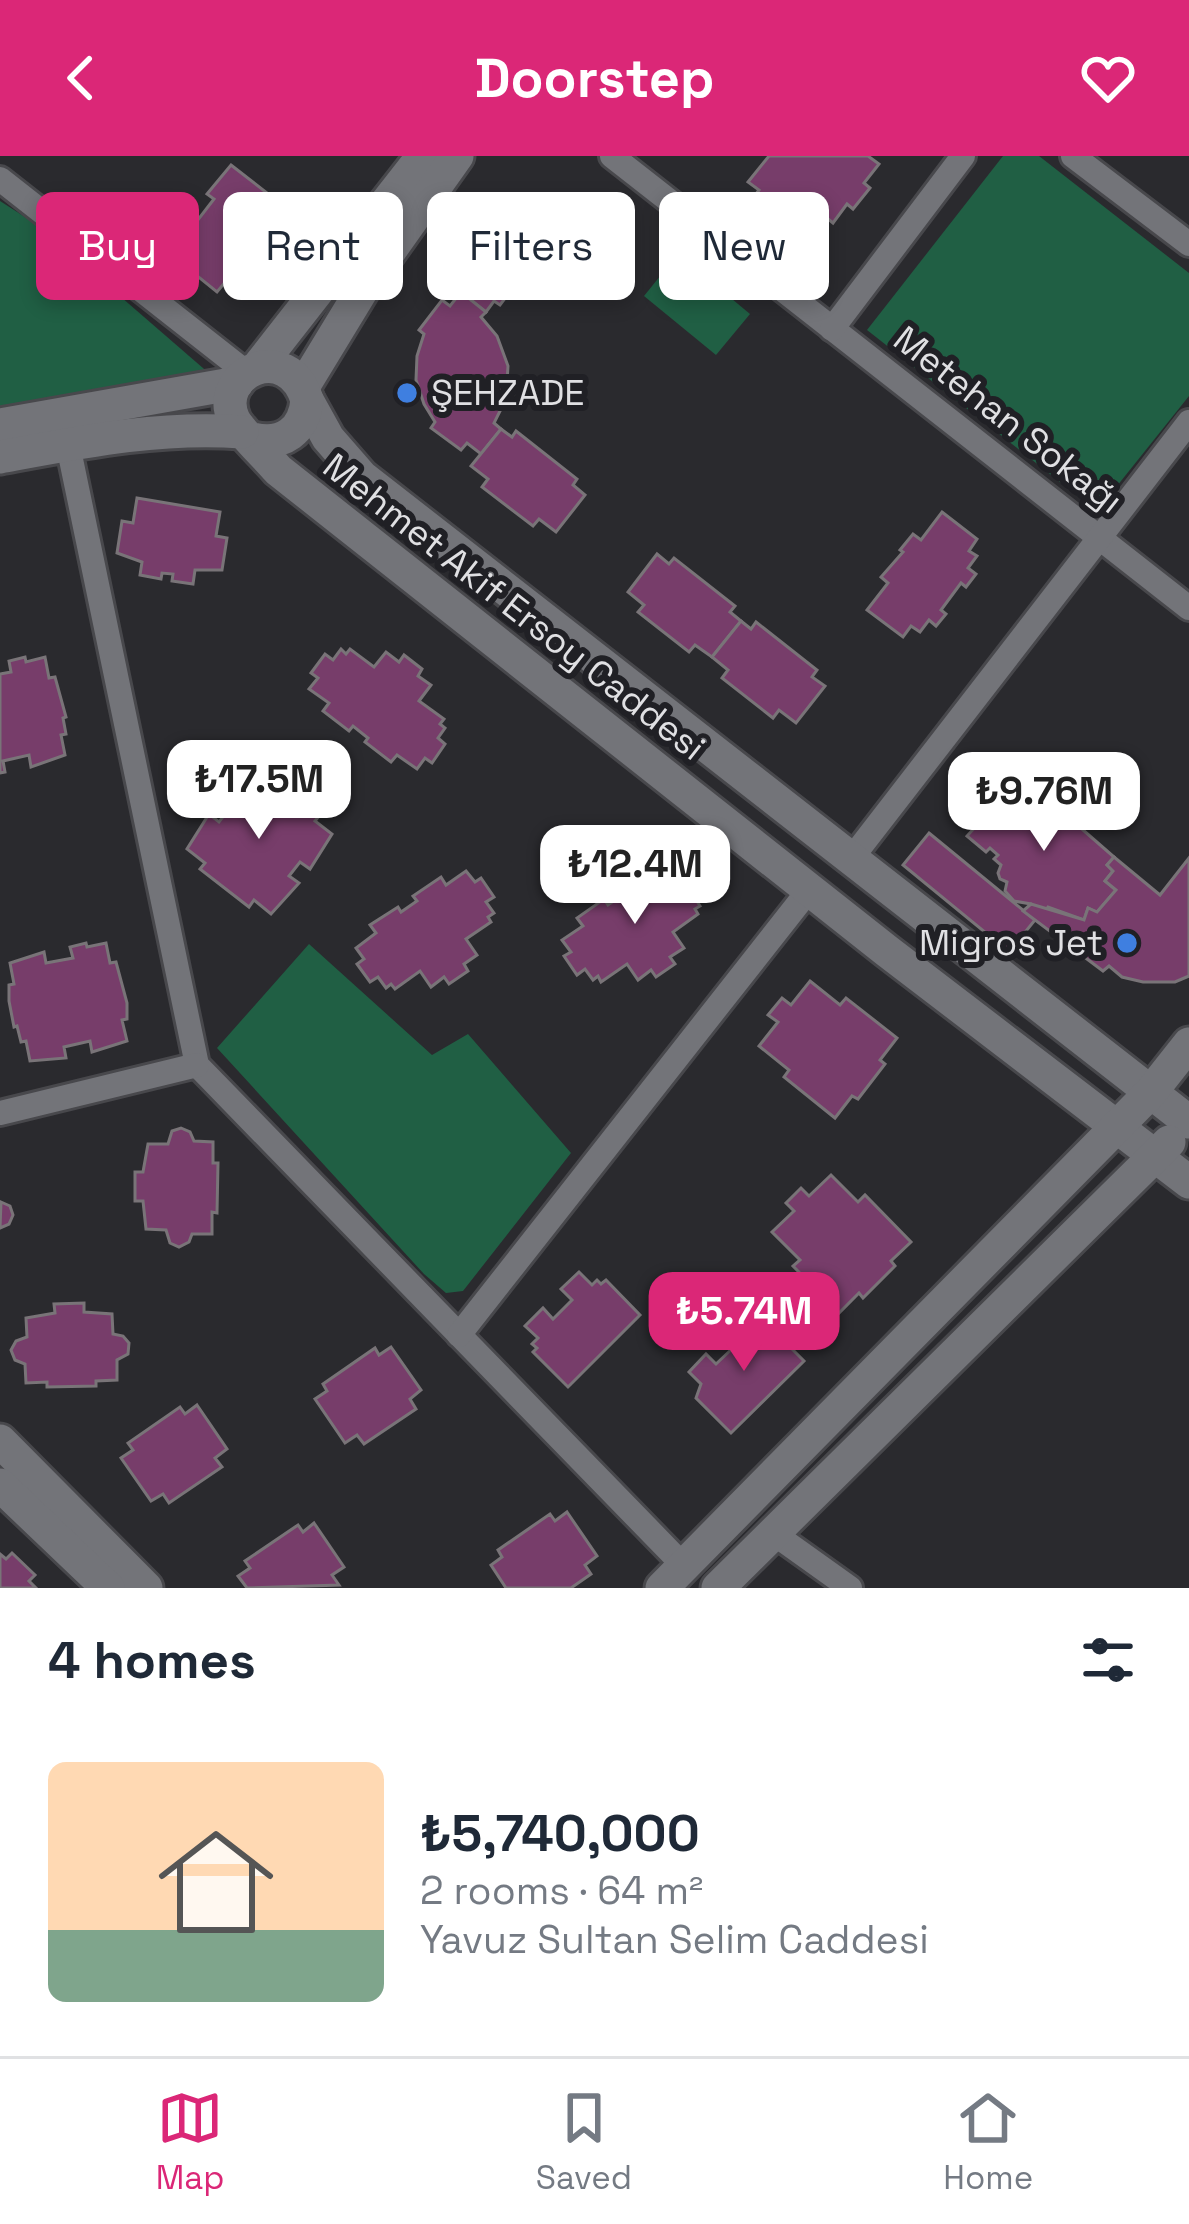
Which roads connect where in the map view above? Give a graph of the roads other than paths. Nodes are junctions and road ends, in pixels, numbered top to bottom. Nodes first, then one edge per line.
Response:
1 (423, 156) edge
2 (457, 156) edge
3 (611, 156) edge
4 (963, 156) edge
5 (1073, 156) edge
6 (0, 179) edge
7 (1189, 244) edge
8 (832, 329) junction
9 (247, 374) junction
10 (305, 394) junction
11 (1189, 422) edge
12 (0, 425) edge
13 (248, 435) junction
14 (68, 445) junction
15 (0, 458) edge
16 (1100, 538) junction
17 (1189, 608) edge
18 (851, 859) junction
19 (809, 890) junction
20 (1189, 1044) edge
21 (197, 1065) junction
22 (1151, 1092) junction
23 (0, 1113) edge
24 (1189, 1121) edge
25 (1116, 1126) junction
26 (1155, 1156) junction
27 (1189, 1182) edge
28 (459, 1335) junction
29 (0, 1441) edge
30 (0, 1485) edge
31 (773, 1533) junction
32 (673, 1577) edge
33 (109, 1588) edge
34 (146, 1588) edge
35 (718, 1588) edge
36 (850, 1588) edge

1 - 9 street
2 - 10 street
3 - 8 street, Metehan Sokağı
4 - 8 street
5 - 7 street
6 - 9 street
8 - 16 street, Metehan Sokağı
9 - 10 street
9 - 12 street
9 - 13 street
10 - 13 street
10 - 18 street, Mehmet Akif Ersoy Caddesi
11 - 16 street
13 - 14 street
13 - 19 street, Mehmet Akif Ersoy Caddesi
14 - 15 street
14 - 21 street
16 - 17 street, Metehan Sokağı
16 - 18 street
18 - 22 street, Mehmet Akif Ersoy Caddesi
19 - 25 street, Mehmet Akif Ersoy Caddesi
19 - 28 street
20 - 22 street
21 - 23 street
21 - 28 street
22 - 24 street, Mehmet Akif Ersoy Caddesi
22 - 25 street
24 - 26 street
25 - 26 street, Mehmet Akif Ersoy Caddesi
25 - 32 street
26 - 27 street, Mehmet Akif Ersoy Caddesi
26 - 31 street
28 - 32 street
29 - 34 street
30 - 33 street
31 - 35 street
31 - 36 street

